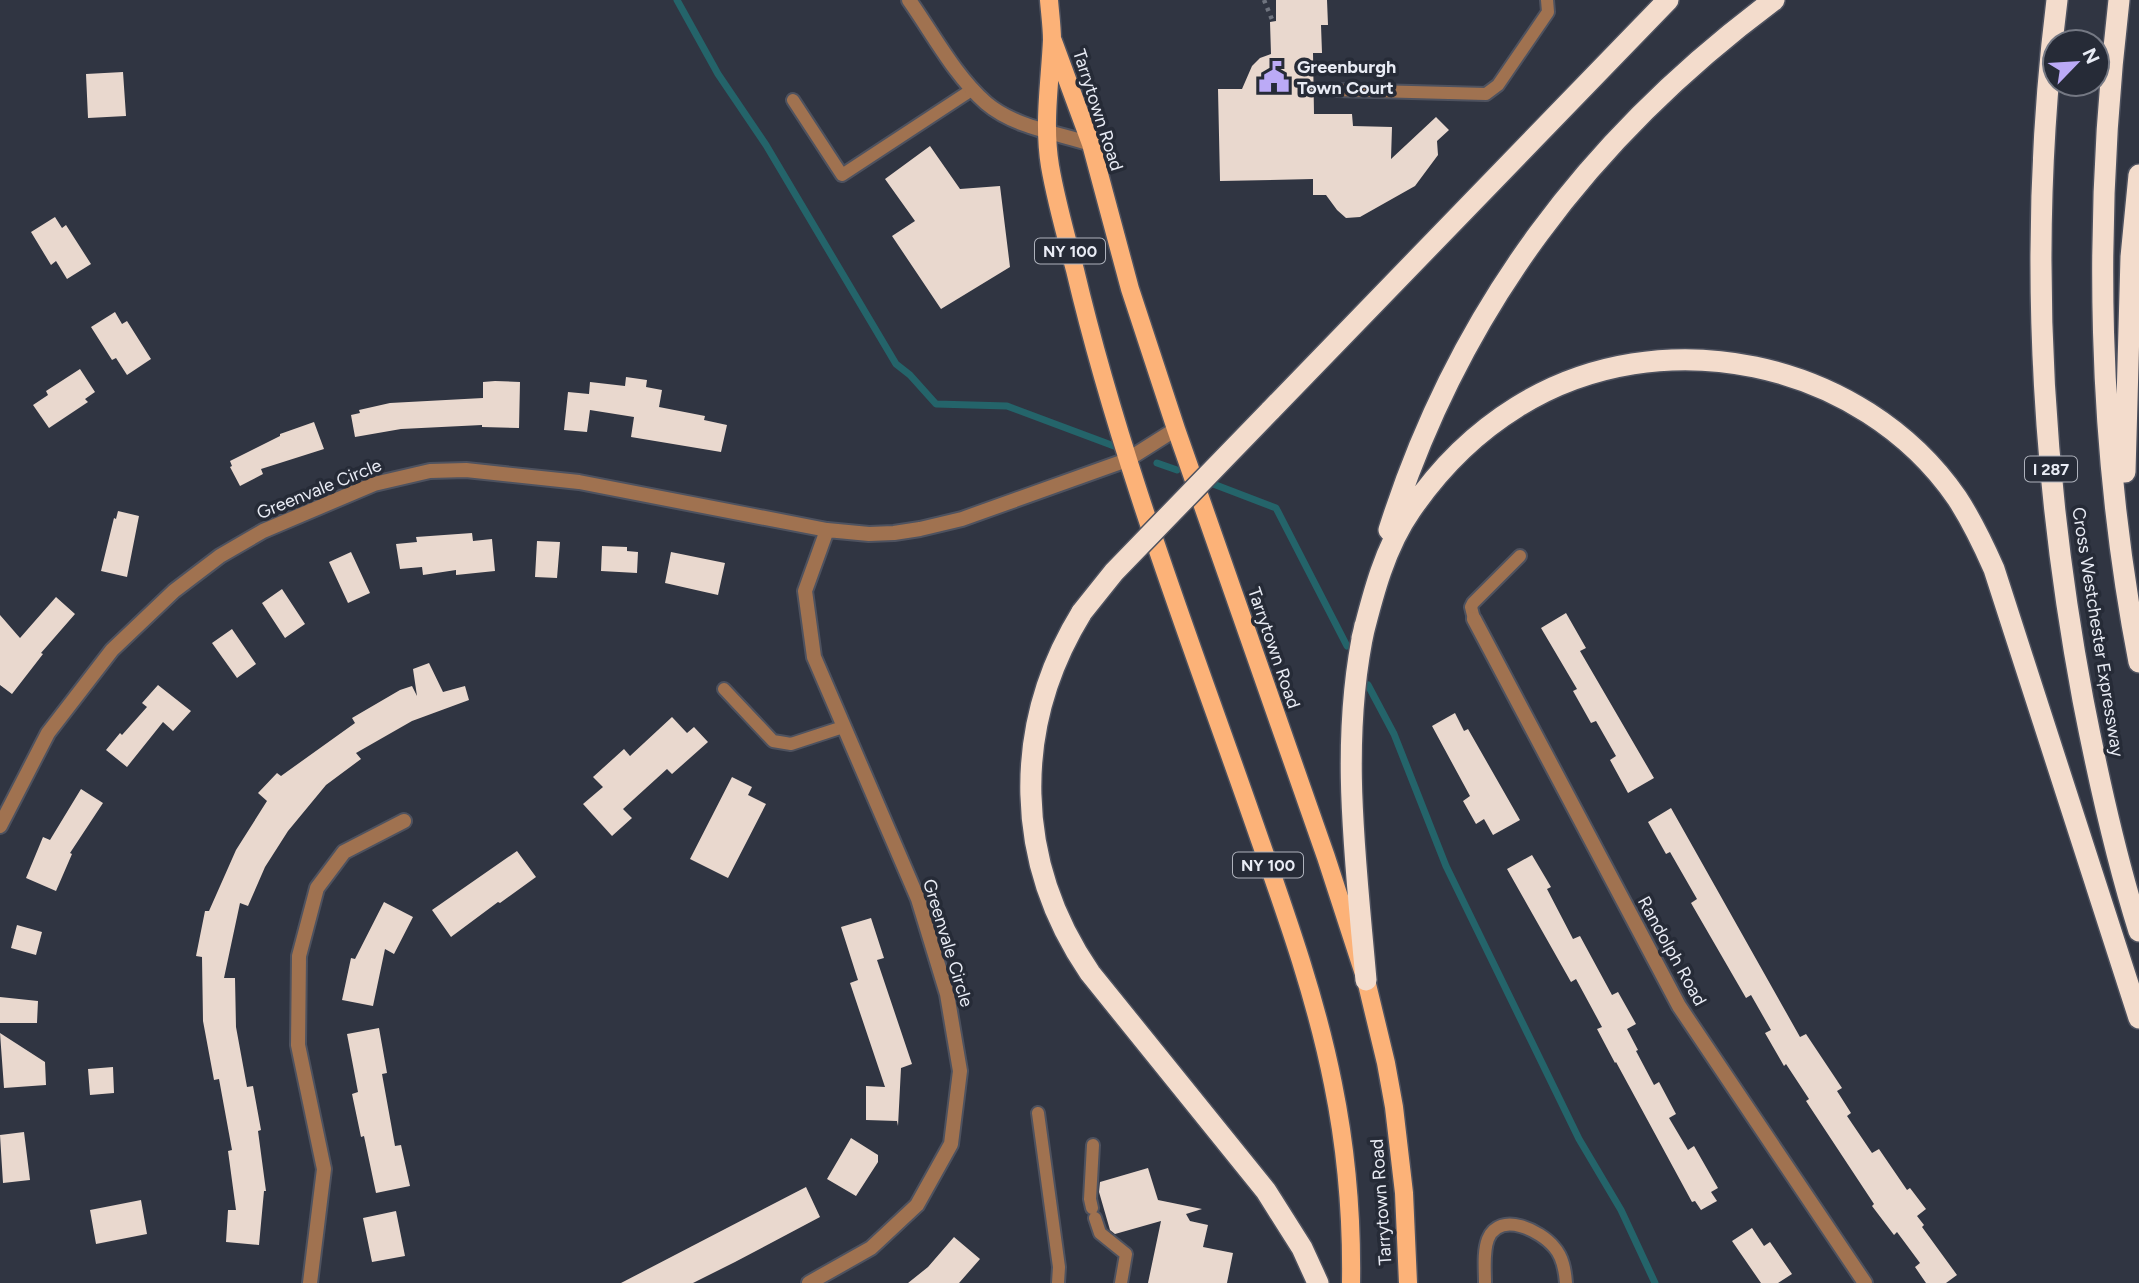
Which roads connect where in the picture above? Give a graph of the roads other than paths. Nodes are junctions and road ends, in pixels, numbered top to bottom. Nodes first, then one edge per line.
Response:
1 (909, 0) edge
2 (1049, 0) edge
3 (1547, 0) edge
4 (1668, 0) edge
5 (1774, 0) edge
6 (2057, 0) edge
7 (2119, 0) edge
8 (1052, 38) junction
9 (973, 89) junction
10 (1338, 90) dead end
11 (793, 100) dead end
12 (1045, 130) junction
13 (1091, 144) junction
14 (2139, 175) edge
15 (1176, 429) junction
16 (1127, 460) junction
17 (1196, 487) junction
18 (827, 530) junction
19 (1520, 556) dead end
20 (2123, 561) junction
21 (1474, 619) joint
22 (1362, 638) junction
23 (2139, 662) edge
24 (724, 689) dead end
25 (843, 727) junction
26 (404, 821) dead end
27 (0, 826) edge
28 (2139, 931) edge
29 (1366, 981) junction
30 (2139, 1018) edge
31 (1038, 1113) dead end
32 (1093, 1145) dead end
33 (310, 1283) edge
34 (809, 1283) edge
35 (1058, 1283) edge
36 (1121, 1283) edge
37 (1318, 1283) edge
38 (1351, 1283) edge
39 (1408, 1283) edge
40 (1485, 1283) edge
41 (1566, 1283) edge
42 (1865, 1283) edge

1 - 9 street
2 - 8 main road, Tarrytown Road / NY 100
3 - 10 lane
4 - 17 highway, bridge
5 - 22 highway
6 - 28 highway, Cross Westchester Expressway / I 287
7 - 20 highway, Cross Westchester Expressway
8 - 12 main road, Tarrytown Road / NY 100
8 - 13 main road, Tarrytown Road / NY 100
9 - 11 lane
9 - 12 street
12 - 13 street
12 - 16 main road, Tarrytown Road / NY 100
13 - 15 main road, Tarrytown Road / NY 100
14 - 20 highway
15 - 16 street, Greenvale Circle
15 - 17 main road, Tarrytown Road / NY 100
16 - 18 street, Greenvale Circle
16 - 38 main road, Tarrytown Road / NY 100
17 - 29 main road, Tarrytown Road / NY 100
17 - 37 highway, bridge
18 - 25 street, Greenvale Circle
18 - 27 street, Greenvale Circle
19 - 21 lane
20 - 23 highway, Cross Westchester Expressway
21 - 42 street, Randolph Road
22 - 29 highway
22 - 30 highway
24 - 25 lane
25 - 34 street, Greenvale Circle
26 - 33 street
29 - 39 main road, Tarrytown Road / NY 100
31 - 35 lane
32 - 36 lane
40 - 41 lane

